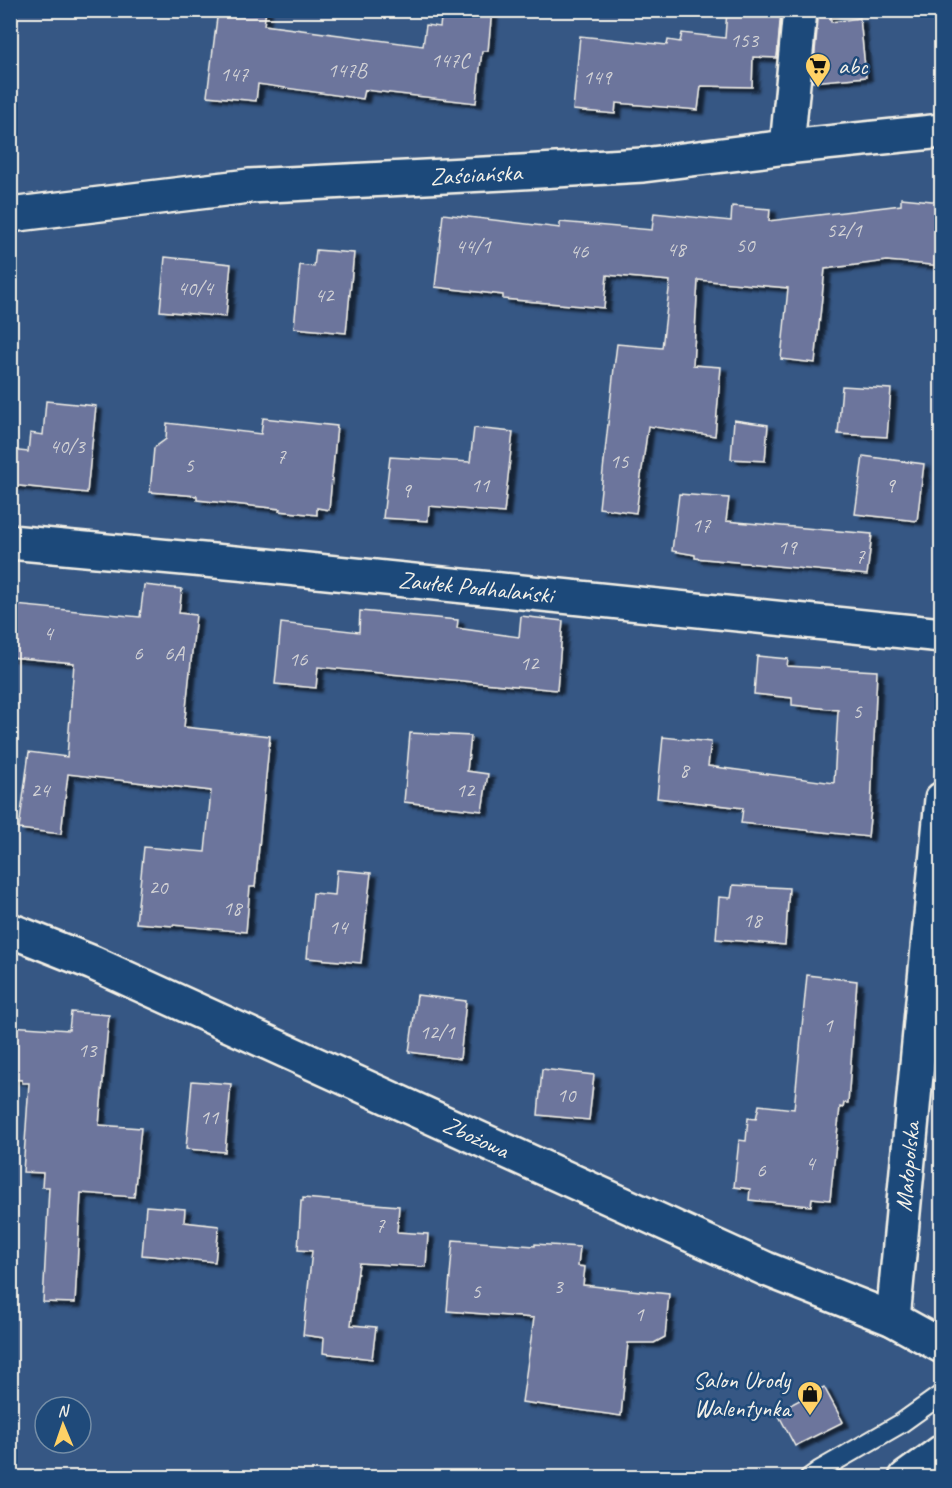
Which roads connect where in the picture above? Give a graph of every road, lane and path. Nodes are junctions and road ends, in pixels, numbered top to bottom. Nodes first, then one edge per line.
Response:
1 (800, 10) edge
2 (942, 131) edge
3 (788, 147) junction
4 (10, 215) edge
5 (10, 542) edge
6 (942, 635) edge
7 (942, 799) edge
8 (10, 930) edge
9 (893, 1318) junction
10 (942, 1346) edge
11 (942, 1394) edge
12 (942, 1452) edge
13 (809, 1478) edge
14 (906, 1478) edge

1 - 3 main road
2 - 3 main road, Zaściańska
3 - 4 main road, Zaściańska
5 - 6 main road, Zaułek Podhalański
7 - 9 main road, Małopolska
8 - 9 main road, Zbożowa
9 - 10 main road, Zbożowa
11 - 13 lane
12 - 14 main road

